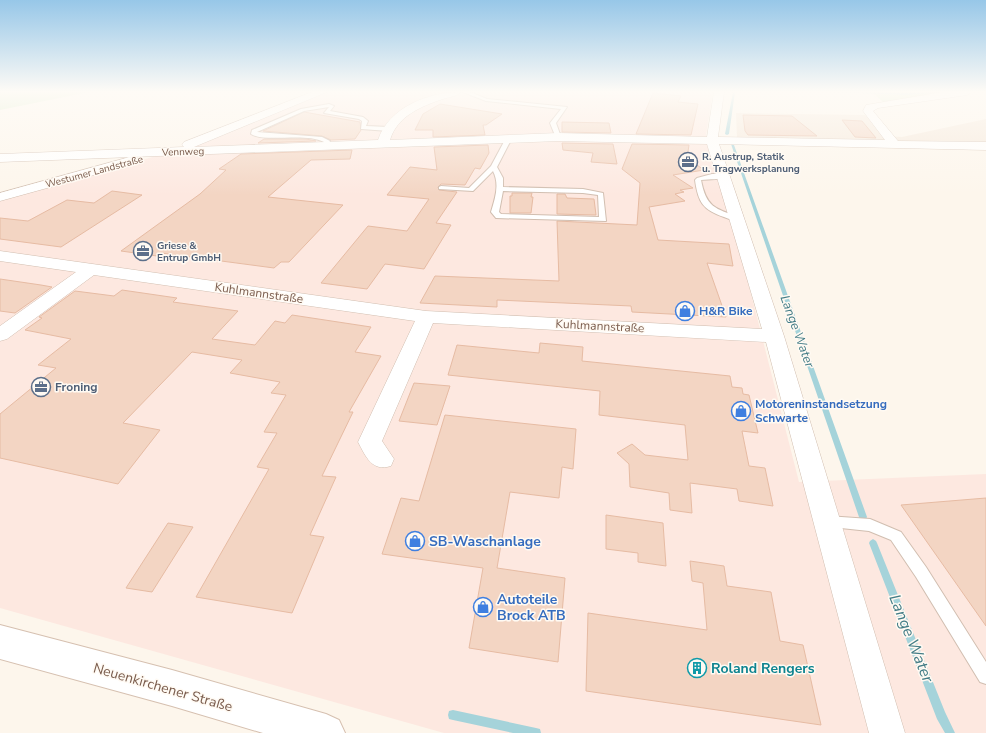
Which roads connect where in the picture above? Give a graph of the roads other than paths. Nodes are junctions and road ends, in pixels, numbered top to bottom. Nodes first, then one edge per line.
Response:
1 (237, 126) edge
2 (265, 126) edge
3 (364, 126) edge
4 (554, 126) edge
5 (714, 126) edge
6 (880, 126) edge
7 (389, 128) joint
8 (558, 137) junction
9 (509, 138) junction
10 (712, 140) junction
11 (383, 144) junction
12 (895, 145) junction
13 (325, 146) junction
14 (986, 146) edge
15 (165, 152) junction
16 (0, 158) edge
17 (494, 167) junction
18 (440, 188) dead end
19 (501, 189) junction
20 (0, 197) edge
21 (0, 256) edge
22 (91, 269) junction
23 (426, 317) junction
24 (0, 335) edge
25 (774, 336) junction
26 (382, 459) dead end
27 (827, 522) junction
28 (0, 642) edge
29 (986, 676) edge
30 (326, 733) edge
31 (887, 733) edge

1 - 15 street, Westumer Landstraße
2 - 13 lane
3 - 7 lane
4 - 8 lane
5 - 10 street
6 - 12 street
7 - 11 street
8 - 9 street, Vennweg
8 - 10 street, Vennweg
9 - 11 street, Vennweg
9 - 17 lane
10 - 12 street, Vennweg
10 - 25 street
11 - 13 street, Vennweg
12 - 14 street, Vennweg
13 - 15 street, Vennweg
15 - 16 street, Vennweg
15 - 20 street, Westumer Landstraße
17 - 18 lane
17 - 19 lane
19 - 19 lane
21 - 22 street, Kuhlmannstraße
22 - 23 street, Kuhlmannstraße
22 - 24 street
23 - 25 street, Kuhlmannstraße
23 - 26 street
25 - 27 street
27 - 29 lane
27 - 31 street
28 - 30 main road, Neuenkirchener Straße

